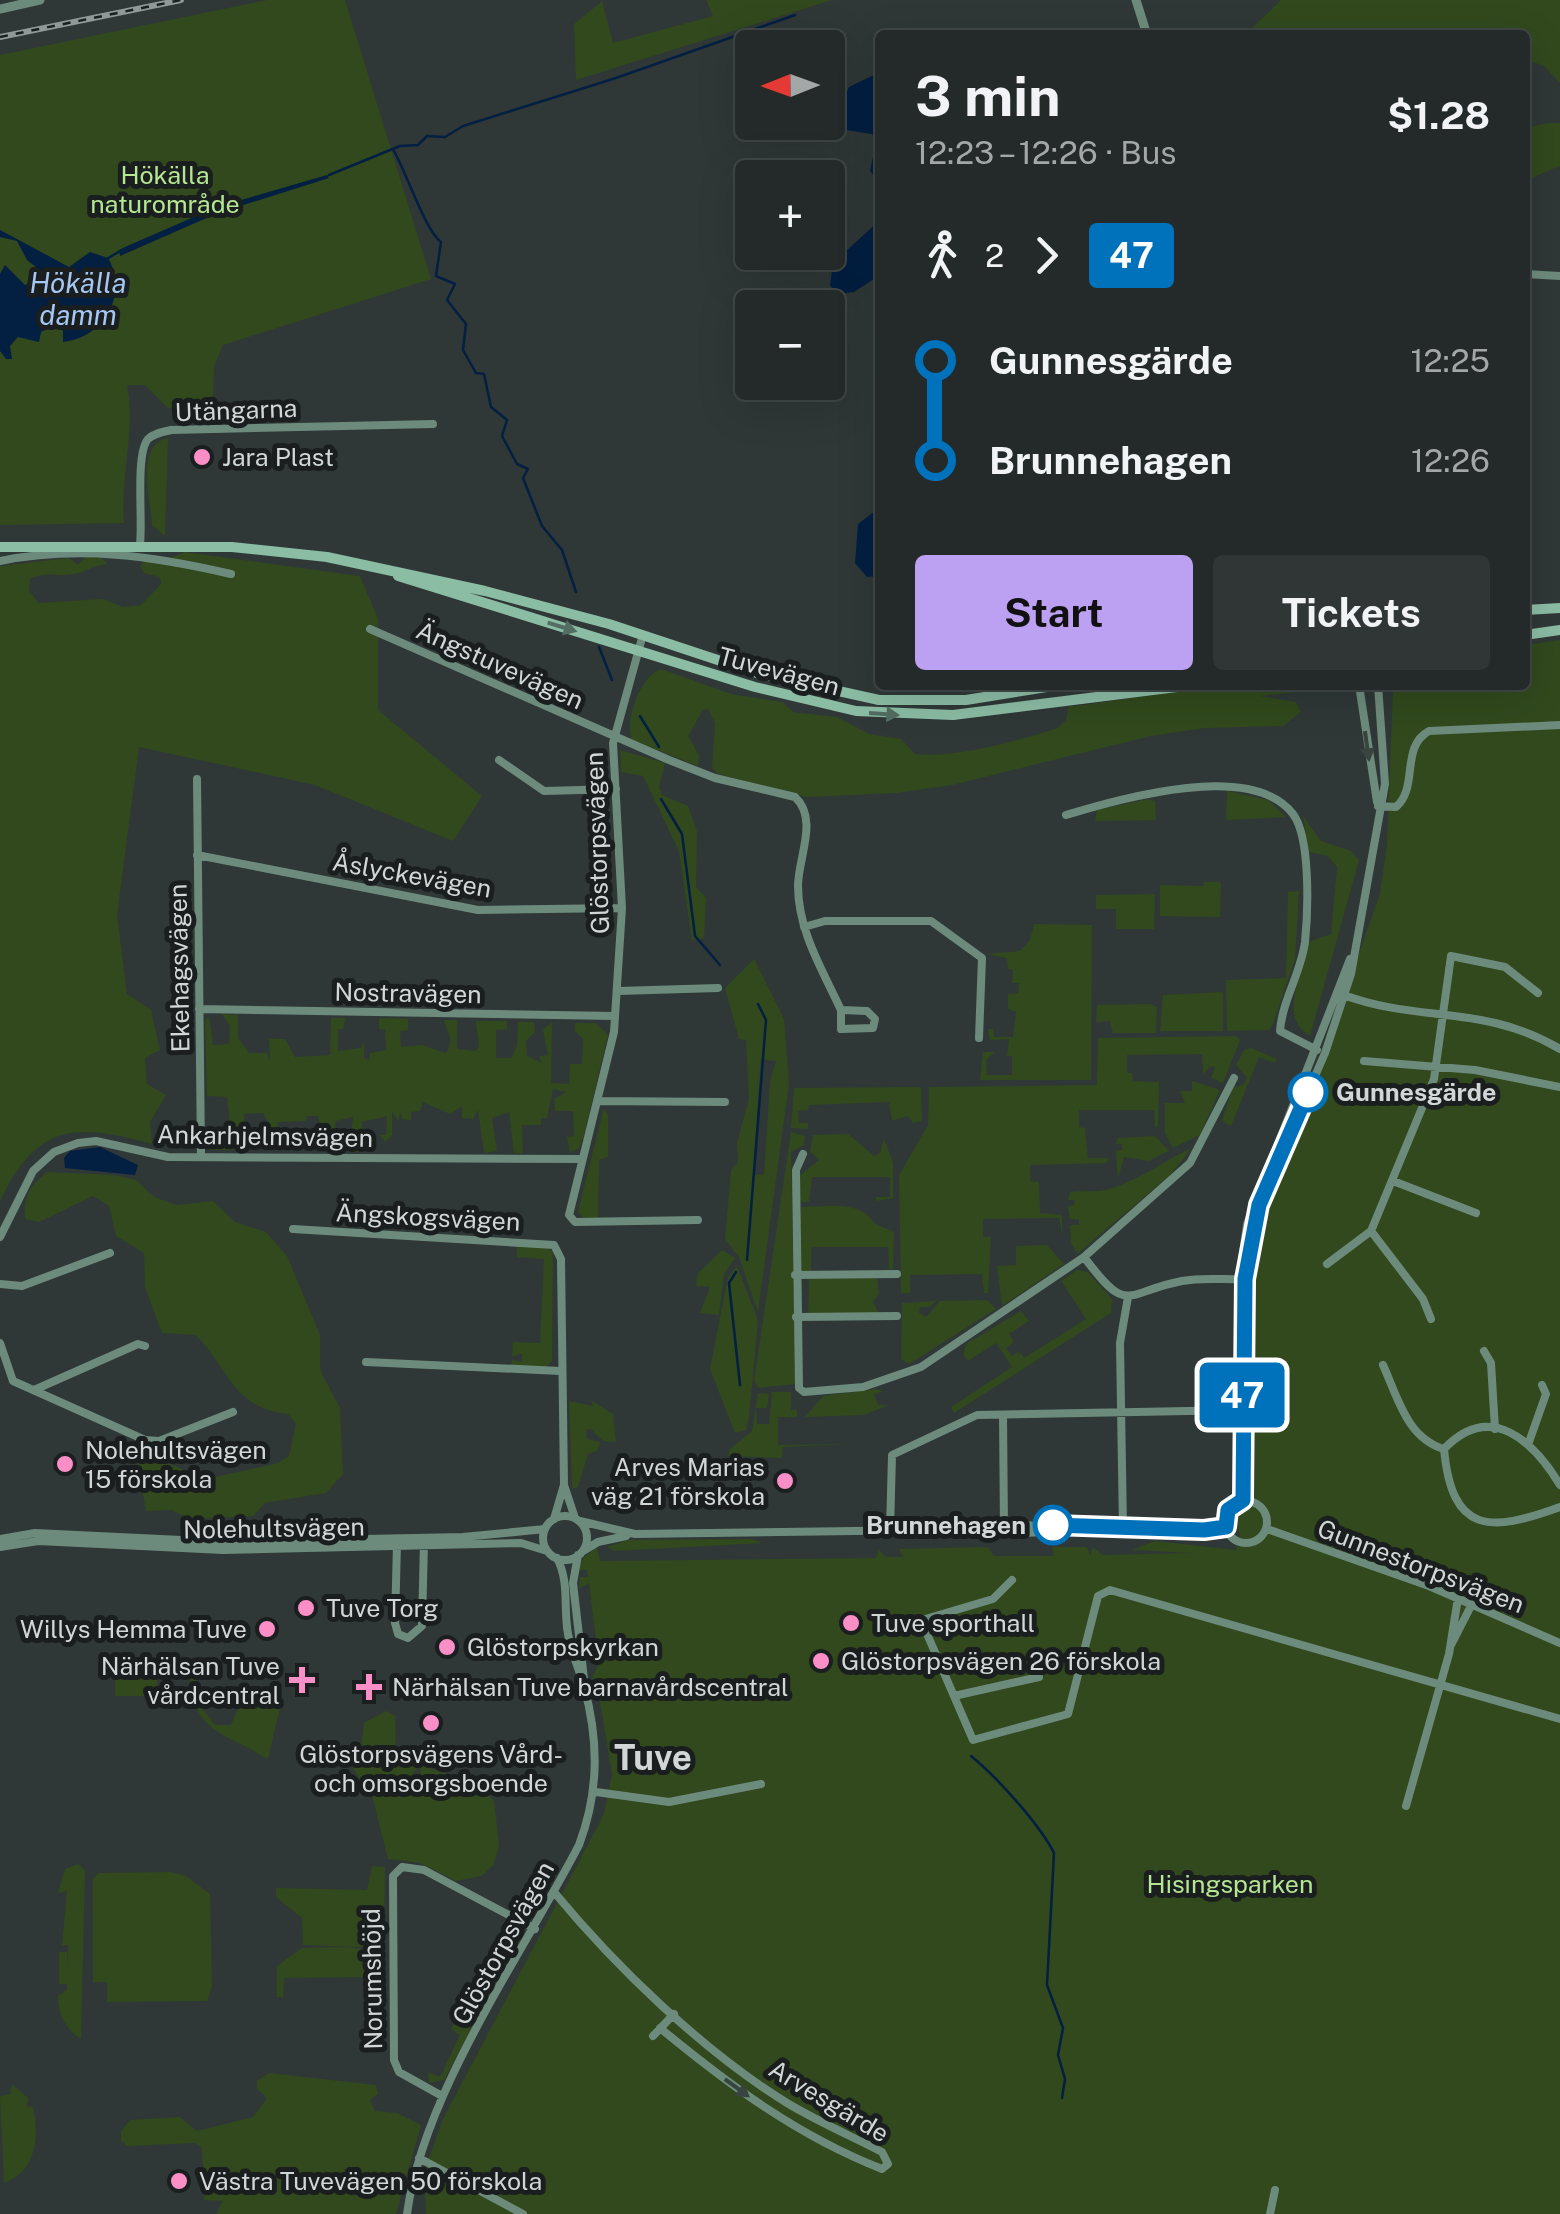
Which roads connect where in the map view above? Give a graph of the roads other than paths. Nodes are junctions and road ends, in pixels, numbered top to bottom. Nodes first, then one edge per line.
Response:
1 (40, 0) edge
2 (1136, 0) edge
3 (0, 10) edge
4 (1146, 30) edge
5 (1530, 274) edge
6 (1560, 276) edge
7 (433, 424) dead end
8 (140, 544) junction
9 (0, 546) edge
10 (0, 562) edge
11 (369, 566) junction
12 (231, 574) dead end
13 (1560, 608) edge
14 (1530, 610) edge
15 (370, 629) dead end
16 (1560, 630) edge
17 (1530, 633) edge
18 (642, 638) junction
19 (638, 650) junction
20 (1029, 690) edge
21 (1153, 690) edge
22 (1360, 690) edge
23 (1378, 690) edge
24 (1560, 725) edge
25 (614, 736) junction
26 (499, 760) dead end
27 (197, 779) dead end
28 (616, 789) junction
29 (1378, 806) junction
30 (1066, 815) dead end
31 (197, 855) junction
32 (622, 908) junction
33 (804, 927) junction
34 (718, 988) dead end
35 (618, 991) junction
36 (1538, 993) dead end
37 (1341, 994) junction
38 (199, 1009) junction
39 (841, 1010) junction
40 (1442, 1014) junction
41 (615, 1016) junction
42 (979, 1038) dead end
43 (1560, 1049) edge
44 (1317, 1050) junction
45 (1364, 1062) dead end
46 (1435, 1067) junction
47 (1234, 1078) dead end
48 (1560, 1087) edge
49 (597, 1100) junction
50 (725, 1102) dead end
51 (804, 1154) dead end
52 (201, 1156) junction
53 (582, 1159) junction
54 (1393, 1182) junction
55 (1476, 1213) dead end
56 (698, 1220) dead end
57 (293, 1229) dead end
58 (1370, 1231) junction
59 (0, 1237) edge
60 (110, 1253) dead end
61 (1084, 1257) junction
62 (1328, 1264) dead end
63 (796, 1274) junction
64 (896, 1274) dead end
65 (1245, 1279) junction
66 (0, 1284) edge
67 (1128, 1296) junction
68 (897, 1316) dead end
69 (796, 1317) junction
70 (1431, 1319) dead end
71 (0, 1343) edge
72 (145, 1346) dead end
73 (1484, 1352) dead end
74 (366, 1362) dead end
75 (1383, 1365) dead end
76 (560, 1371) junction
77 (1542, 1386) dead end
78 (34, 1390) junction
79 (1241, 1410) junction
80 (233, 1412) dead end
81 (1120, 1412) junction
82 (1003, 1414) junction
83 (1495, 1429) junction
84 (1528, 1442) junction
85 (1444, 1448) junction
86 (564, 1485) junction
87 (1560, 1486) edge
88 (1243, 1500) junction
89 (1560, 1507) edge
90 (554, 1519) junction
91 (578, 1520) junction
92 (1226, 1527) junction
93 (545, 1528) junction
94 (1004, 1529) junction
95 (1123, 1529) junction
96 (1266, 1529) junction
97 (890, 1531) junction
98 (635, 1534) junction
99 (0, 1539) edge
100 (424, 1542) junction
101 (397, 1543) junction
102 (0, 1547) edge
103 (547, 1550) junction
104 (580, 1554) junction
105 (557, 1558) junction
106 (1012, 1580) dead end
107 (1458, 1598) junction
108 (1472, 1604) junction
109 (1560, 1643) edge
110 (1452, 1644) junction
111 (1038, 1677) dead end
112 (584, 1684) junction
113 (1440, 1685) junction
114 (954, 1696) junction
115 (1560, 1720) edge
116 (761, 1784) dead end
117 (596, 1792) junction
118 (1406, 1806) dead end
119 (554, 1892) junction
120 (535, 1929) junction
121 (674, 2014) junction
122 (442, 2096) junction
123 (419, 2158) junction
124 (1275, 2190) dead end
125 (407, 2214) edge
126 (523, 2214) edge
127 (1270, 2214) edge

1 - 3 street
2 - 4 street
5 - 6 street
7 - 8 street, Utängarna
8 - 9 main road, Tuvevägen
8 - 11 main road, Tuvevägen
10 - 12 street
11 - 18 main road, Tuvevägen
11 -> 19 main road, Tuvevägen
13 - 14 main road
15 - 25 street, Ängstuvevägen
16 - 17 main road
18 - 19 street, Glöstorpsvägen
18 - 20 main road, Tuvevägen
19 -> 21 main road, Tuvevägen
19 - 25 street, Glöstorpsvägen
22 -> 29 street
23 - 29 street
24 - 29 street
25 - 28 street, Glöstorpsvägen
25 - 33 street, Ängstuvevägen
26 - 28 street
27 - 31 street, Ekehagsvägen
28 - 32 street, Glöstorpsvägen
29 - 37 street
30 - 44 street
31 - 32 street, Åslyckevägen
31 - 38 street, Ekehagsvägen
32 - 35 street, Glöstorpsvägen
33 - 39 street
33 - 42 street
34 - 35 street
35 - 41 street, Glöstorpsvägen
36 - 40 street
37 - 40 street
37 - 44 street
37 - 65 street
38 - 41 street, Nostravägen
38 - 52 street, Ekehagsvägen
39 - 39 street
40 - 43 street
40 - 46 street
41 - 49 street, Glöstorpsvägen
44 - 65 street
45 - 46 street
46 - 48 street
46 - 54 street
47 - 61 street
49 - 50 street
49 - 53 street, Glöstorpsvägen
51 - 63 street
52 - 53 street, Ankarhjelmsvägen
52 - 59 street, Ankarhjelmsvägen
53 - 56 street, Glöstorpsvägen
54 - 55 street
54 - 58 street
57 - 76 street, Ängskogsvägen
58 - 62 street
58 - 70 street
60 - 66 street
61 - 67 street
61 - 69 street
63 - 64 street
63 - 69 street
65 - 67 street
65 - 79 street
67 - 81 street
68 - 69 street
71 - 78 street
72 - 78 street
73 - 83 street
74 - 76 street
75 - 85 street
76 - 86 street
77 - 84 street
78 - 80 street
79 - 81 street
79 - 88 street
81 - 82 street
81 - 95 street
82 - 94 street
82 - 97 street
83 - 84 street
83 - 85 street
84 - 87 street
85 - 89 street
86 - 90 street
86 - 91 street
88 - 92 street
88 - 96 street
90 - 91 street
90 - 93 street
91 - 98 street, Gunnestorpsvägen
91 - 104 street
92 - 95 street, Gunnestorpsvägen
92 - 96 street, Gunnestorpsvägen
93 - 100 street, Nolehultsvägen
93 - 103 street
94 - 95 street, Gunnestorpsvägen
94 - 97 street, Gunnestorpsvägen
96 - 107 street, Gunnestorpsvägen
97 - 98 street, Gunnestorpsvägen
98 - 104 street, Gunnestorpsvägen
99 - 101 street, Nolehultsvägen
100 - 101 street, Nolehultsvägen
100 - 101 street
100 - 103 street, Nolehultsvägen
101 - 102 street, Nolehultsvägen
103 - 105 street
104 - 105 street
104 - 112 street, Glöstorpsvägen
105 - 112 street, Glöstorpsvägen
106 - 114 street
107 - 108 street, Gunnestorpsvägen
107 - 110 street
108 - 109 street, Gunnestorpsvägen
108 - 110 street
110 - 113 street
111 - 114 street
112 - 117 street, Glöstorpsvägen
113 - 114 street
113 - 115 street
113 - 118 street
116 - 117 street
117 - 119 street, Glöstorpsvägen
119 - 120 street, Glöstorpsvägen
119 - 121 street, Arvesgärde
120 - 122 street, Glöstorpsvägen
120 - 122 street, Norumshöjd
121 -> 121 street, Arvesgärde
122 - 123 street, Glöstorpsvägen
123 - 125 street, Glöstorpsvägen
123 - 126 street
124 - 127 street

